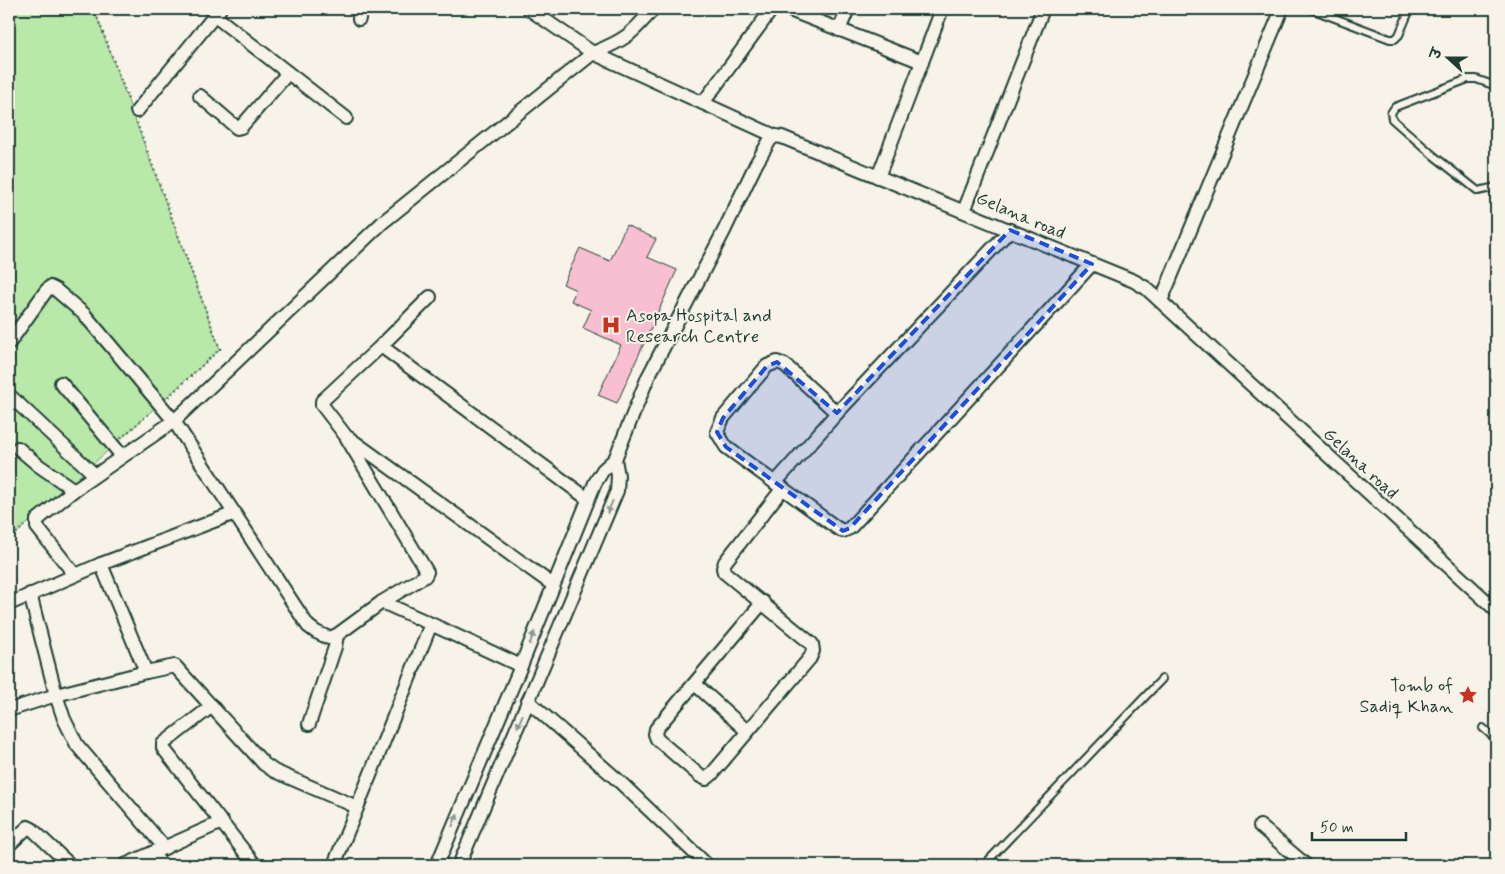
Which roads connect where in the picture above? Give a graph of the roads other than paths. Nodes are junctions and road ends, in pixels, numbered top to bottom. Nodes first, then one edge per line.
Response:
1 (529, 9) edge
2 (652, 9) edge
3 (772, 9) edge
4 (787, 9) edge
5 (848, 9) edge
6 (942, 9) edge
7 (1043, 9) edge
8 (1282, 9) edge
9 (1311, 9) edge
10 (1410, 9) edge
11 (217, 12) edge
12 (839, 30) junction
13 (593, 53) junction
14 (922, 62) junction
15 (288, 73) junction
16 (1496, 86) edge
17 (200, 96) dead end
18 (703, 103) junction
19 (136, 115) road end
20 (346, 118) dead end
21 (775, 136) junction
22 (878, 177) junction
23 (1496, 187) edge
24 (964, 210) junction
25 (1010, 230) junction
26 (1092, 264) junction
27 (430, 297) dead end
28 (1162, 301) junction
29 (9, 343) edge
30 (381, 346) junction
31 (61, 383) dead end
32 (9, 395) edge
33 (837, 413) junction
34 (174, 422) junction
35 (345, 435) junction
36 (18, 448) dead end
37 (122, 456) junction
38 (615, 459) junction
39 (95, 475) junction
40 (779, 486) junction
41 (74, 490) junction
42 (588, 499) junction
43 (235, 514) junction
44 (101, 564) junction
45 (75, 575) junction
46 (553, 585) junction
47 (30, 594) junction
48 (11, 600) edge
49 (382, 602) junction
50 (763, 602) junction
51 (1496, 610) edge
52 (431, 624) junction
53 (337, 635) junction
54 (521, 666) junction
55 (146, 672) junction
56 (1162, 680) dead end
57 (695, 684) junction
58 (56, 695) junction
59 (528, 701) junction
60 (212, 706) junction
61 (9, 710) edge
62 (309, 724) dead end
63 (1483, 728) dead end
64 (747, 731) junction
65 (1496, 739) edge
66 (357, 807) junction
67 (222, 822) junction
68 (1260, 826) dead end
69 (9, 845) edge
70 (165, 848) junction
71 (152, 853) junction
72 (706, 864) dead end
73 (70, 865) edge
74 (125, 865) edge
75 (162, 865) edge
76 (255, 865) edge
77 (334, 865) edge
78 (436, 865) edge
79 (459, 865) edge
80 (984, 865) edge
81 (1306, 865) edge

1 - 13 street, Gelana road
2 - 13 street
3 - 18 street
4 - 12 street
5 - 12 street
6 - 14 street
7 - 24 street
8 - 28 street
9 - 10 lane
11 - 15 street
11 - 19 street
12 - 14 street
13 - 18 street, Gelana road
13 - 34 street
14 - 22 street
15 - 17 street
15 - 20 street
16 - 23 lane
18 - 21 street, Gelana road
21 - 22 street, Gelana road
21 - 38 street
22 - 24 street, Gelana road
24 - 25 street, Gelana road
25 - 26 street, Gelana road
25 - 33 street
26 - 28 street, Gelana road
26 - 40 street
27 - 30 street
28 - 51 street, Gelana road
29 - 34 street
30 - 35 street
30 - 42 street
31 - 37 street
32 - 39 street
33 - 40 street
33 - 40 street
34 - 37 street
34 - 43 street
35 - 46 street
35 - 49 street
36 - 41 street
37 - 39 street
38 - 42 street
38 -> 59 street
39 - 41 street
40 - 50 street
41 - 45 street
42 - 46 street
43 - 44 street
43 - 53 street
44 - 45 street
44 - 55 street
45 - 47 street
54 -> 46 street
47 - 48 street
47 - 58 street
49 - 52 street
49 - 53 street
50 - 57 street
50 - 64 street
52 - 54 street
52 - 66 street
53 - 62 street
78 -> 54 street
55 - 58 street
55 - 60 street
56 - 80 lane
57 - 64 street
57 - 64 street
58 - 61 street
58 - 70 street
59 - 72 street
59 -> 79 street
60 - 66 street
60 - 67 street
63 - 65 lane
66 - 77 street
67 - 70 street
67 - 76 street
68 - 81 street
69 - 73 street
70 - 71 street
71 - 74 street
71 - 75 street

